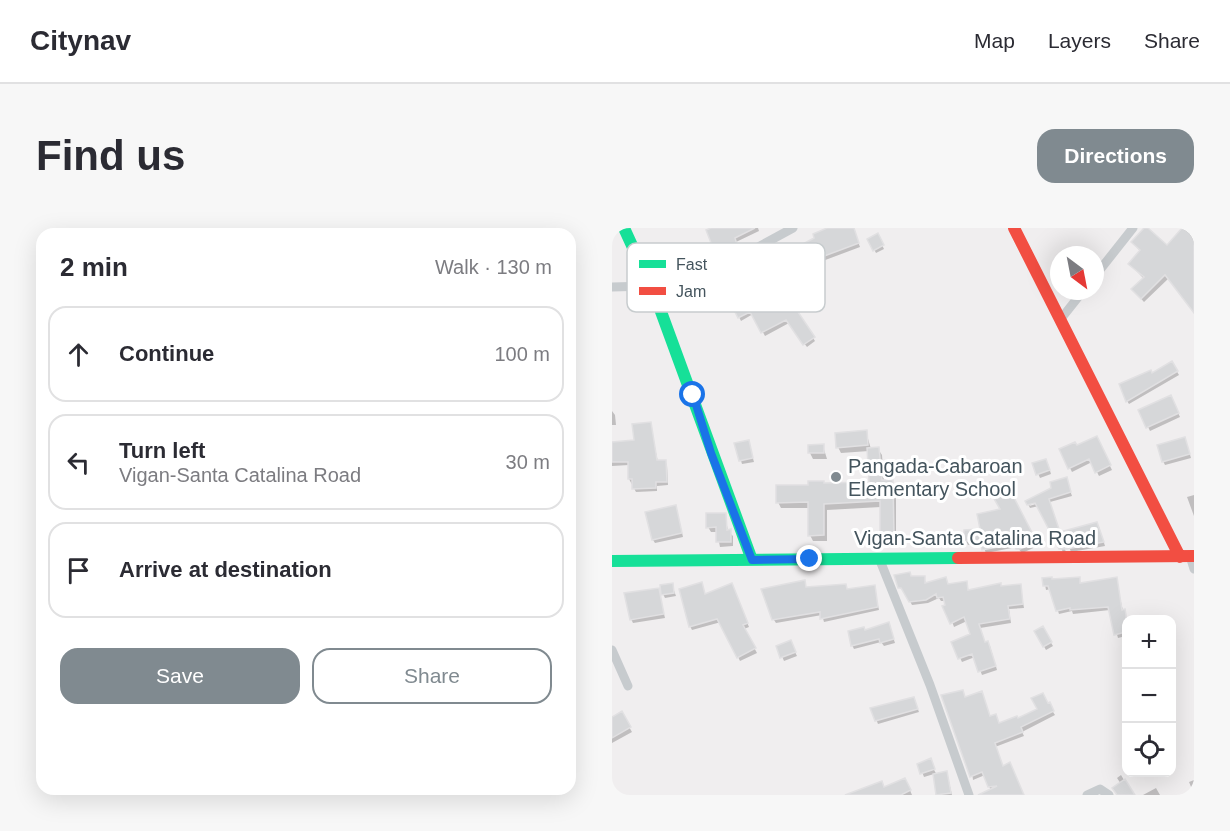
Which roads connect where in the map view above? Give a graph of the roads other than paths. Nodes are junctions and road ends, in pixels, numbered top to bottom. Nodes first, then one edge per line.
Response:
1 (624, 228) edge
2 (793, 228) edge
3 (1014, 228) edge
4 (1133, 228) edge
5 (631, 243) edge
6 (766, 243) edge
7 (1104, 265) edge
8 (612, 287) edge
9 (627, 287) edge
10 (1076, 300) edge
11 (661, 312) edge
12 (1060, 320) junction
13 (879, 558) junction
14 (1189, 559) edge
15 (752, 560) junction
16 (612, 561) edge
17 (612, 650) edge
18 (628, 686) dead end
19 (969, 795) edge
20 (1087, 795) edge
21 (1109, 795) edge

1 - 5 street
2 - 6 street
3 - 12 street
4 - 7 street
8 - 9 street
10 - 12 street
11 - 15 street
12 - 14 street
13 - 14 street, Vigan-Santa Catalina Road
13 - 15 street, Vigan-Santa Catalina Road
13 - 19 street
15 - 16 street, Vigan-Santa Catalina Road
17 - 18 street
20 - 21 street

